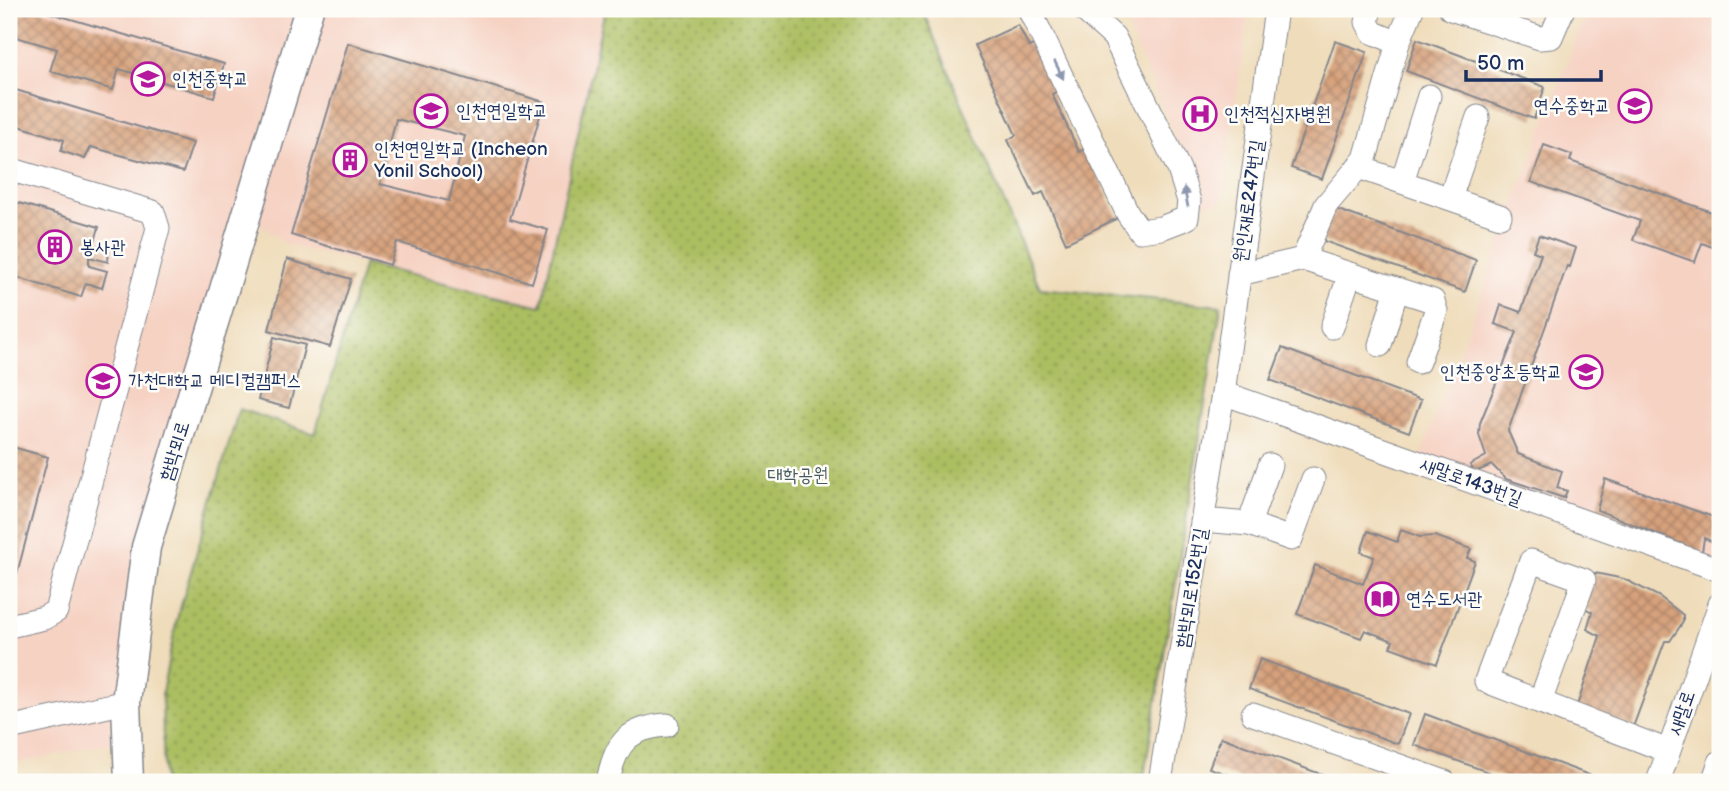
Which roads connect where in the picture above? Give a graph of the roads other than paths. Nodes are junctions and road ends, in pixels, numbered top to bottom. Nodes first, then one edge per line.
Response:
1 (310, 9) edge
2 (1028, 9) edge
3 (1083, 9) edge
4 (1276, 9) edge
5 (1370, 9) edge
6 (1412, 9) edge
7 (1455, 9) edge
8 (1563, 9) edge
9 (1484, 14) edge
10 (1513, 18) edge
11 (1398, 43) junction
12 (1430, 96) dead end
13 (1478, 117) dead end
14 (1358, 167) junction
15 (9, 169) edge
16 (1402, 182) junction
17 (1450, 198) junction
18 (1500, 216) dead end
19 (1303, 259) junction
20 (1239, 274) junction
21 (1350, 274) junction
22 (1397, 289) junction
23 (1332, 327) dead end
24 (1380, 345) dead end
25 (1418, 362) dead end
26 (1223, 393) junction
27 (1270, 465) dead end
28 (1313, 479) dead end
29 (1203, 520) junction
30 (1249, 524) junction
31 (1720, 570) edge
32 (1720, 604) edge
33 (9, 626) edge
34 (126, 702) junction
35 (1540, 702) junction
36 (1253, 714) dead end
37 (667, 725) dead end
38 (9, 728) edge
39 (1668, 751) junction
40 (1720, 762) edge
41 (1397, 774) edge
42 (129, 782) edge
43 (608, 782) edge
44 (1160, 782) edge
45 (1445, 782) edge
46 (1658, 782) edge
47 (1713, 782) edge

1 - 34 main road, 함박뫼로
2 -> 3 street
4 - 20 street, 원인재로247번길
5 - 11 street
6 - 11 street
7 - 9 street
8 - 10 street
9 - 10 street
11 - 14 street
12 - 16 street
13 - 17 street
14 - 16 street
14 - 19 street
15 - 33 street
16 - 17 street
17 - 18 street
19 - 20 street
19 - 21 street
20 - 26 street, 원인재로247번길
21 - 22 street
21 - 23 street
22 - 24 street
22 - 25 street
26 - 29 street, 함박뫼로152번길
26 - 31 street, 새말로143번길
27 - 30 street
28 - 30 street
29 - 30 street
29 - 44 street, 함박뫼로152번길
32 - 39 street, 새말로
34 - 38 street
34 - 42 main road, 함박뫼로
35 - 35 street
35 - 39 street
36 - 41 street
37 - 43 street
39 - 46 street, 새말로
40 - 47 street
41 - 45 street

